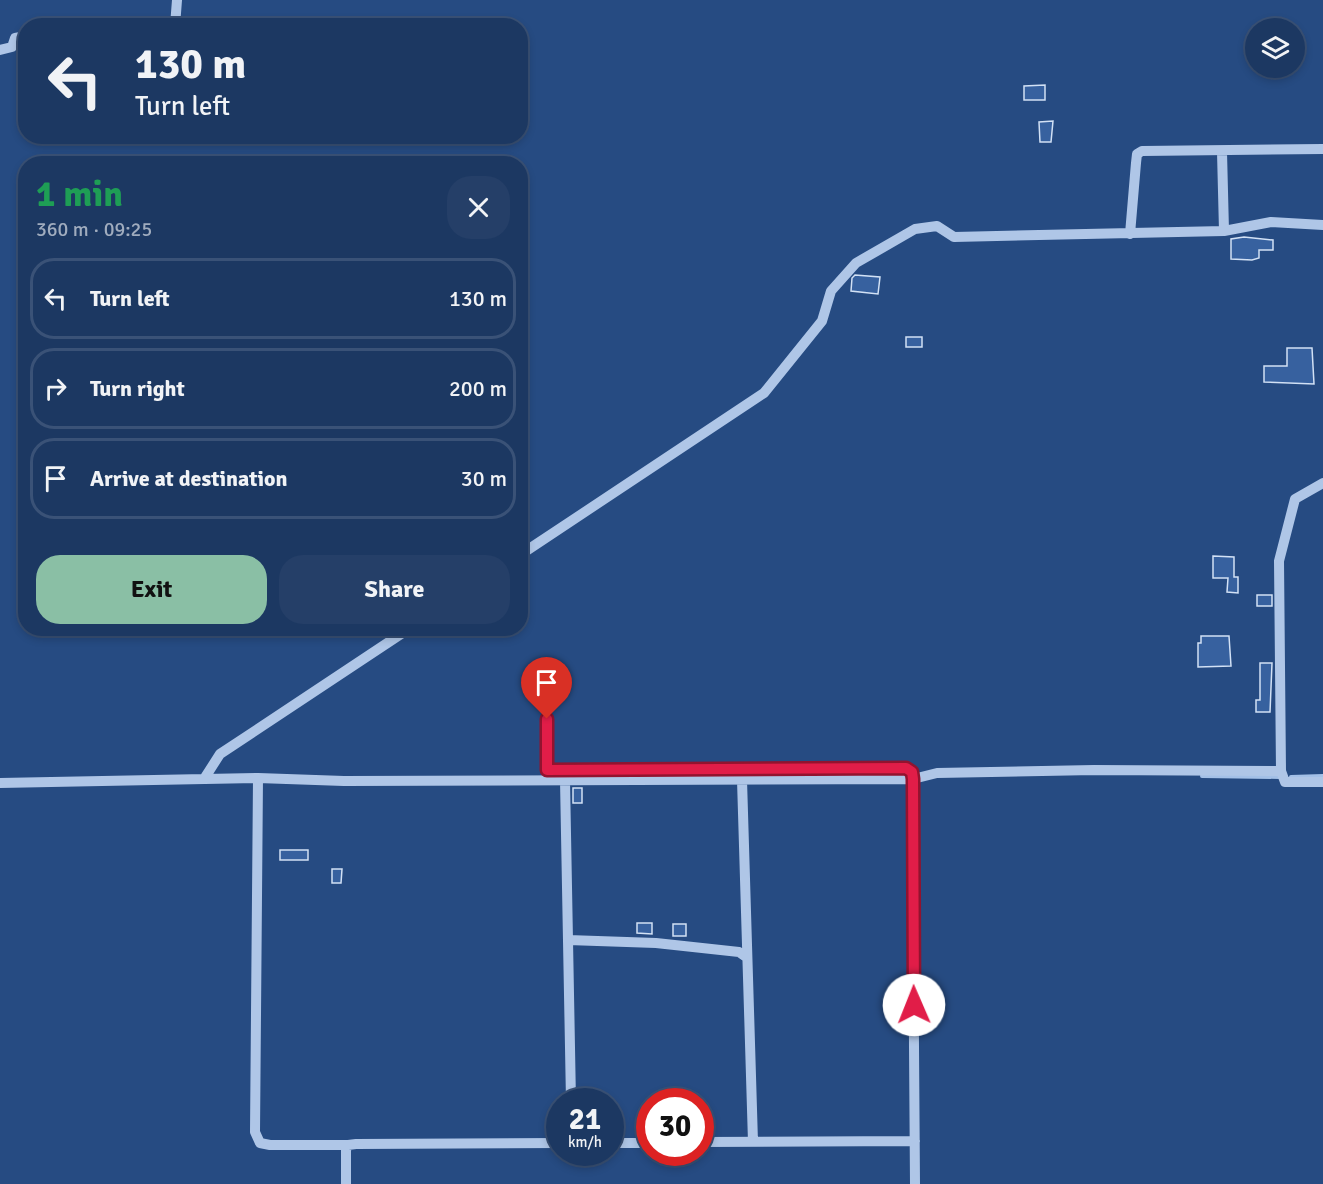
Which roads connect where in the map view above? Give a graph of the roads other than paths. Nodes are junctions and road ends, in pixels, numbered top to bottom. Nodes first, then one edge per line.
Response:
1 (177, 0) edge
2 (176, 18) edge
3 (18, 37) edge
4 (0, 50) edge
5 (1323, 149) edge
6 (1222, 152) junction
7 (1323, 225) edge
8 (1224, 231) junction
9 (1130, 234) junction
10 (1323, 483) edge
11 (528, 550) edge
12 (398, 636) edge
13 (547, 719) dead end
14 (1283, 776) junction
15 (258, 778) junction
16 (204, 779) junction
17 (913, 779) junction
18 (566, 780) junction
19 (742, 780) junction
20 (1323, 782) edge
21 (0, 783) edge
22 (568, 940) junction
23 (746, 957) junction
24 (571, 1088) edge
25 (915, 1141) junction
26 (714, 1142) edge
27 (753, 1142) junction
28 (546, 1143) edge
29 (348, 1145) junction
30 (346, 1184) edge
31 (915, 1184) edge

1 - 2 street
3 - 4 street
5 - 6 street
6 - 8 street
6 - 9 street
7 - 8 street
8 - 9 street
9 - 11 street
10 - 14 street
12 - 16 street
13 - 17 street
14 - 17 street
14 - 20 street
15 - 16 street
15 - 18 street
15 - 29 street
16 - 21 street
17 - 19 street
17 - 25 street
18 - 19 street
18 - 22 street
19 - 23 street
22 - 23 street
22 - 24 street
23 - 27 street
25 - 27 street
25 - 31 street
26 - 27 street
28 - 29 street
29 - 30 street

